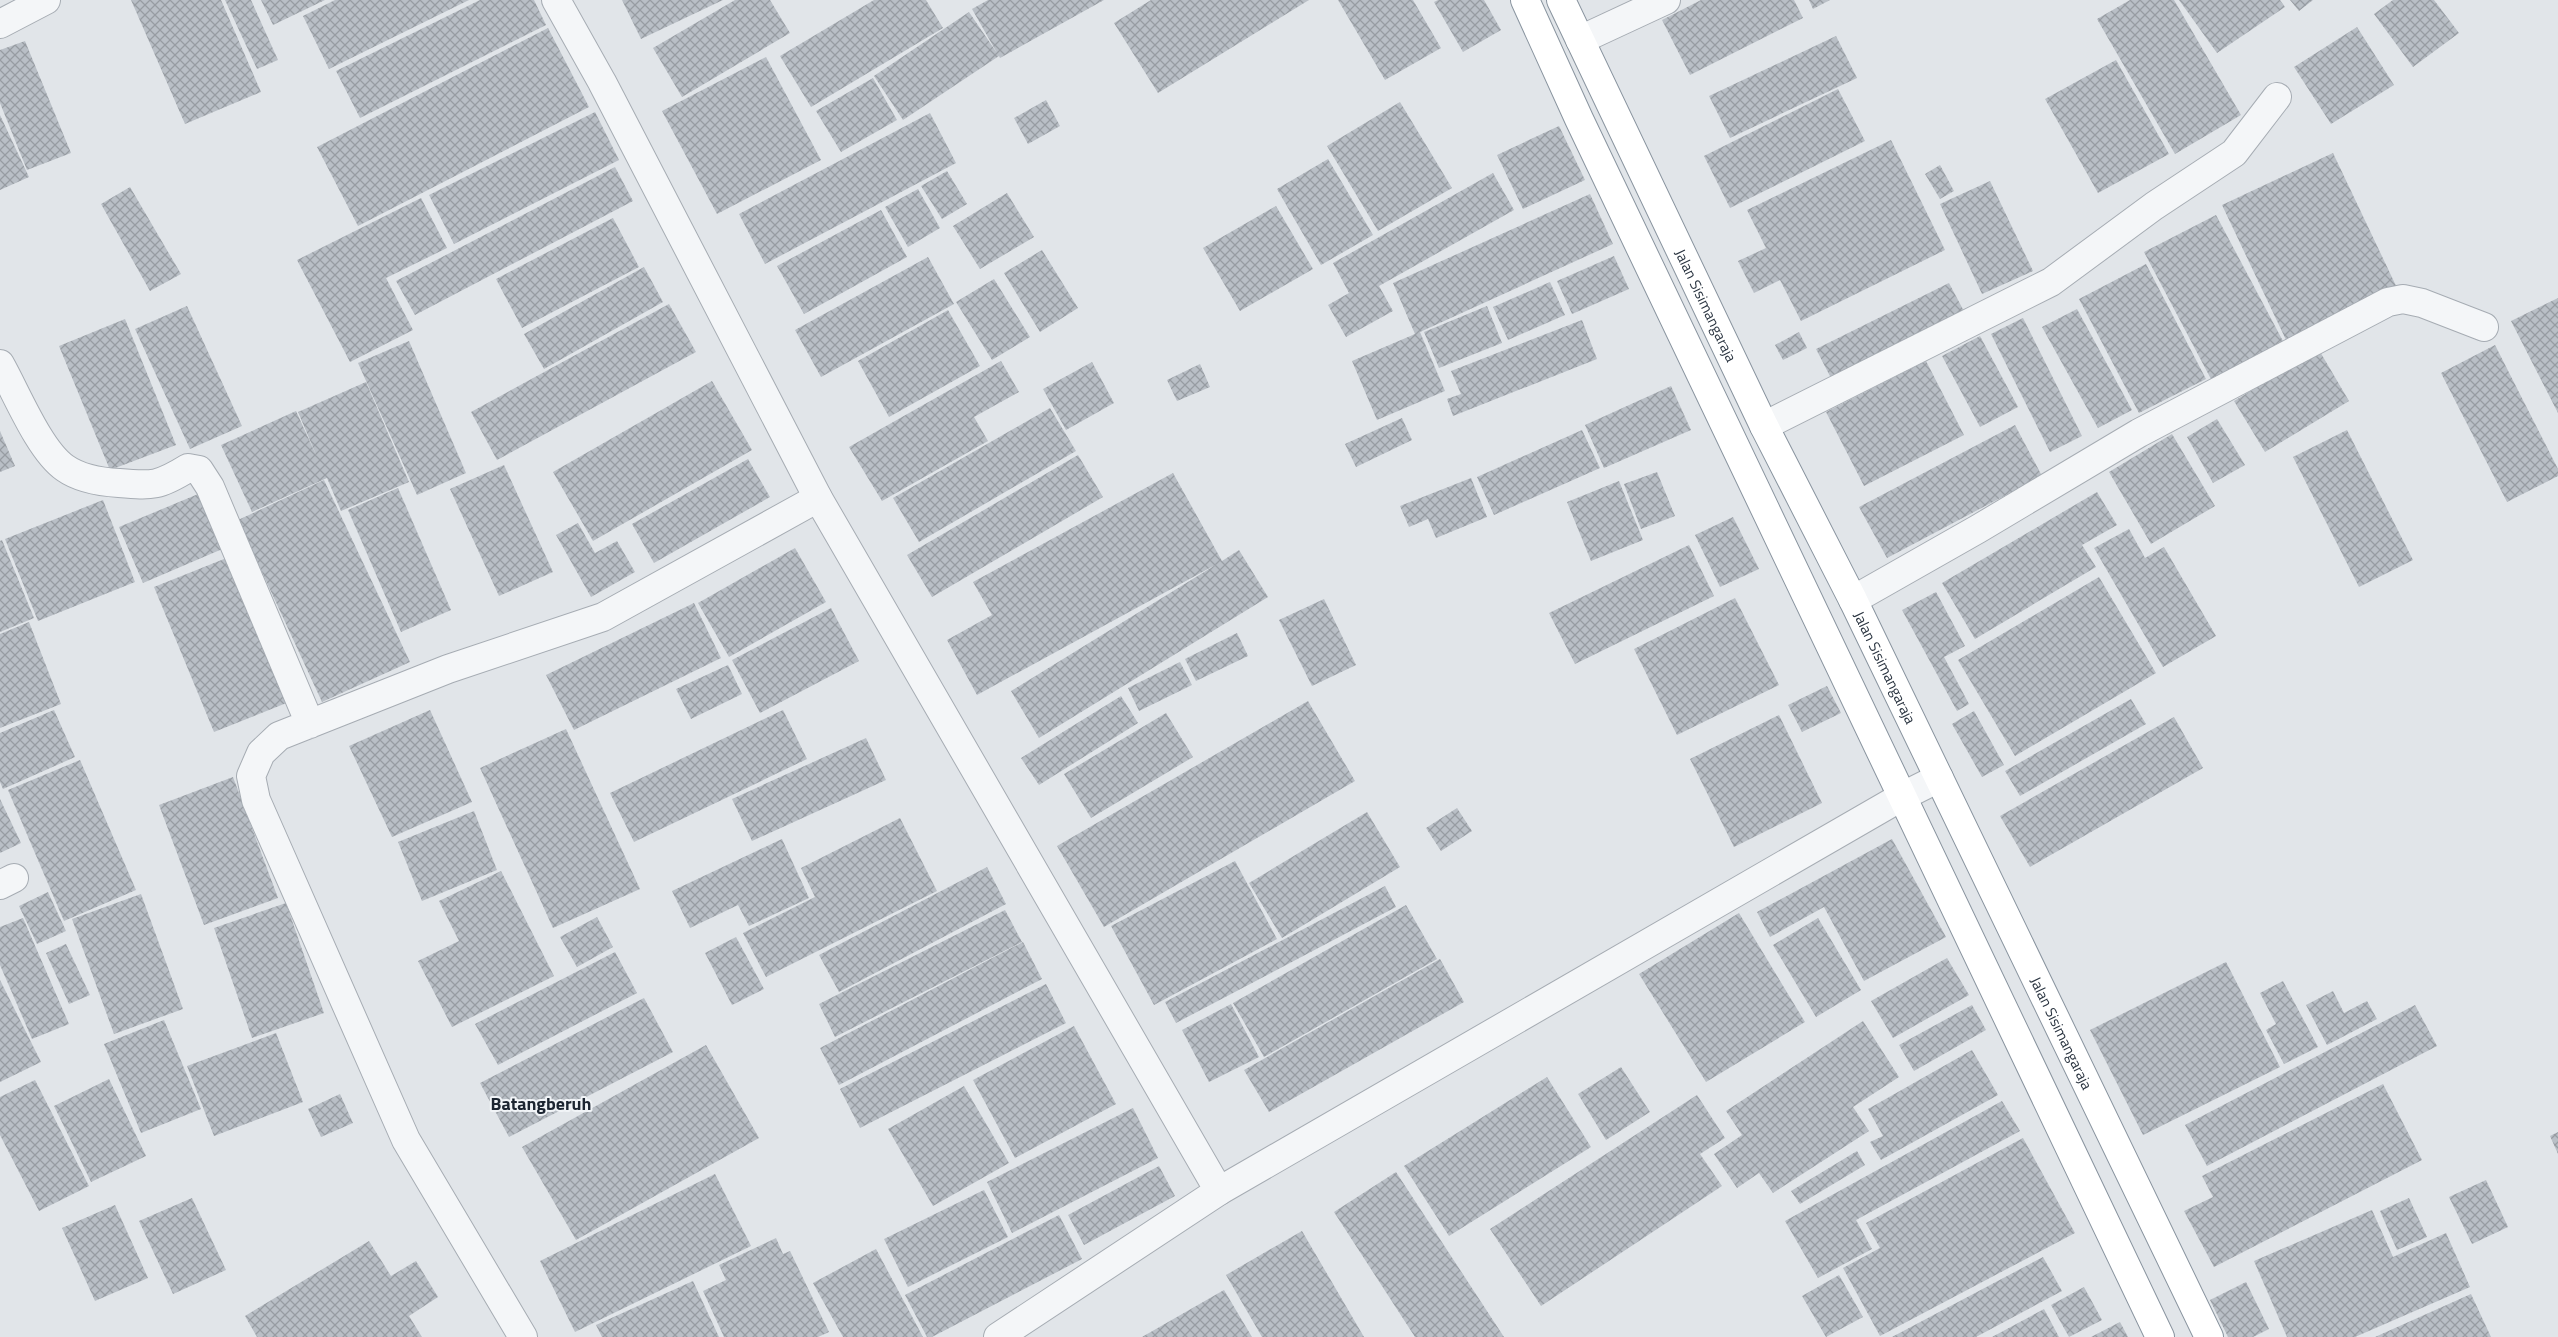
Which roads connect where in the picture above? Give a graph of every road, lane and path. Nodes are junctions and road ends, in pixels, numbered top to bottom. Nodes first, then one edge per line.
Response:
1 (46, 0) edge
2 (556, 0) edge
3 (1525, 0) edge
4 (1561, 0) edge
5 (1666, 0) edge
6 (0, 24) edge
7 (1580, 40) junction
8 (2277, 97) dead end
9 (2484, 327) dead end
10 (0, 364) edge
11 (1764, 426) junction
12 (818, 498) junction
13 (1853, 600) junction
14 (310, 724) junction
15 (1940, 778) junction
16 (1903, 796) junction
17 (1219, 1191) junction
18 (523, 1337) edge
19 (998, 1337) edge
20 (2160, 1337) edge
21 (2209, 1337) edge

1 - 6 street
2 - 12 street
3 - 16 highway
4 - 7 highway, Jalan Sisimangaraja
5 - 7 street
7 - 11 highway, Jalan Sisimangaraja
8 - 11 street
9 - 13 street
10 - 14 street
11 - 13 highway, Jalan Sisimangaraja
12 - 14 street
12 - 17 street
13 - 15 highway, Jalan Sisimangaraja
14 - 18 street
15 - 16 street
15 - 21 highway, Jalan Sisimangaraja
16 - 17 street
16 - 20 highway
17 - 19 street

